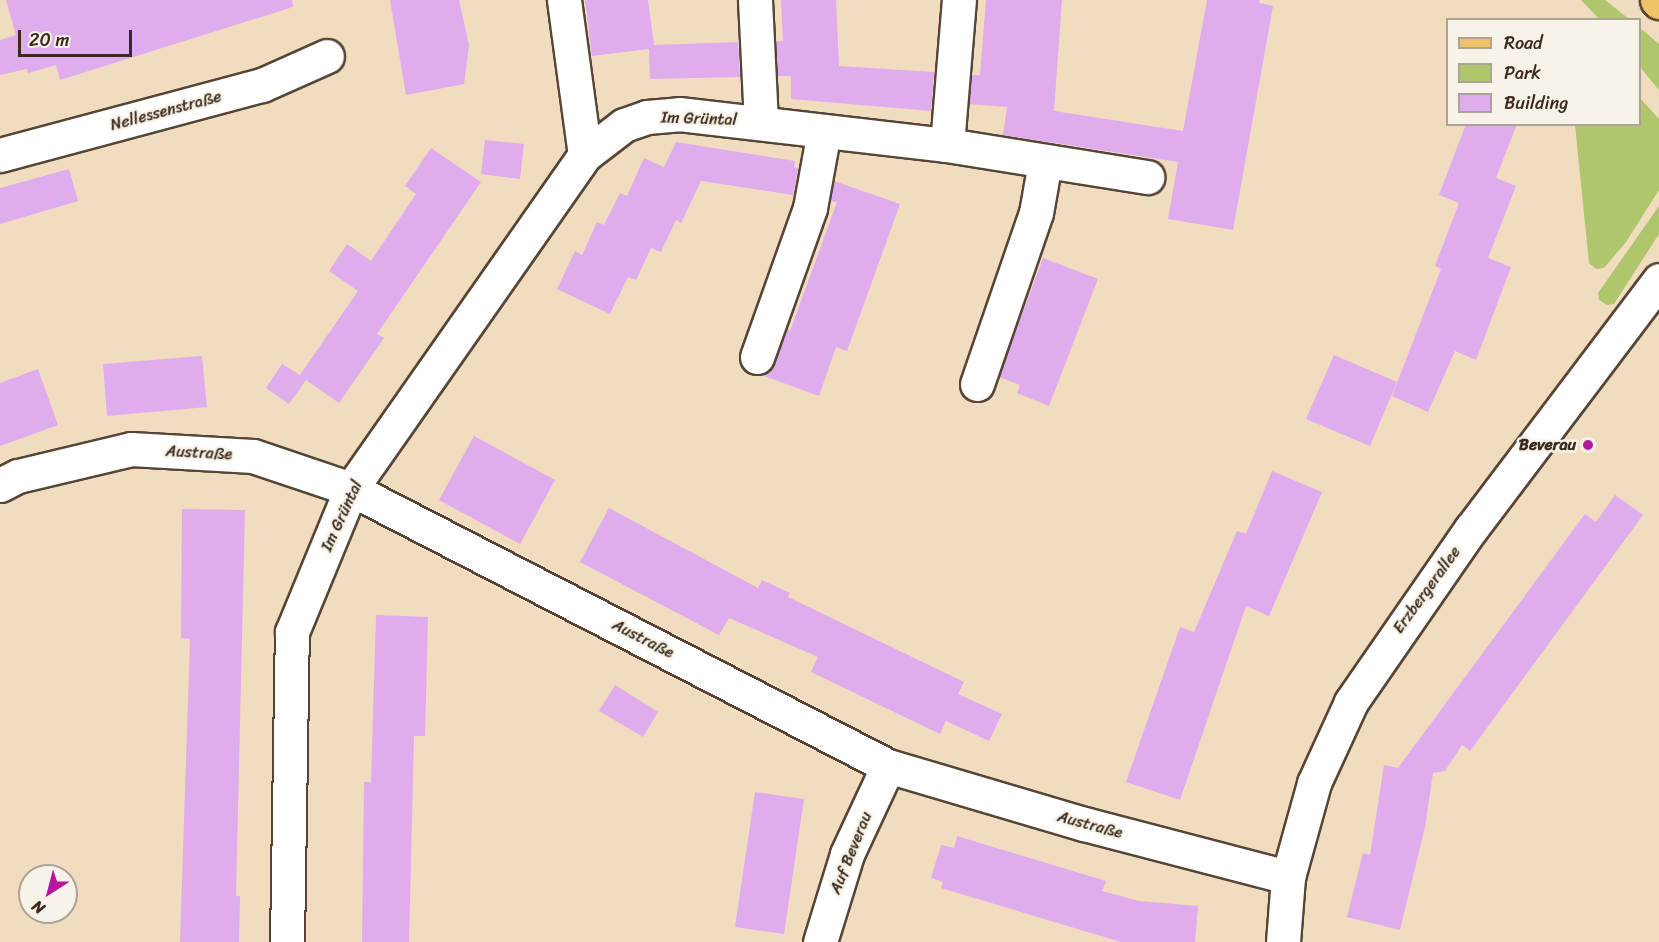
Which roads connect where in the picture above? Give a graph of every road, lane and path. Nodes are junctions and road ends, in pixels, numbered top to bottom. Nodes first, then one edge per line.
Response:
1 (564, 0) edge
2 (755, 0) edge
3 (959, 0) edge
4 (327, 56) dead end
5 (761, 122) junction
6 (824, 131) junction
7 (947, 145) junction
8 (0, 155) edge
9 (585, 155) junction
10 (1045, 162) junction
11 (1147, 177) dead end
12 (1659, 280) edge
13 (758, 357) dead end
14 (977, 384) dead end
15 (0, 485) edge
16 (351, 489) junction
17 (888, 766) junction
18 (1288, 877) junction
19 (287, 942) edge
20 (820, 942) edge
21 (1283, 942) edge

1 - 9 street
2 - 5 street
3 - 7 street
4 - 8 street, Nellessenstraße
5 - 6 street, Im Grüntal
5 - 9 street, Im Grüntal
6 - 7 street, Im Grüntal
6 - 13 street
7 - 10 street, Im Grüntal
9 - 16 street, Im Grüntal
10 - 11 street, Im Grüntal
10 - 14 street
12 - 18 street, Erzbergerallee
15 - 16 street, Austraße
16 - 17 street, Austraße
16 - 19 street, Im Grüntal
17 - 18 street, Austraße
17 - 20 street, Auf Beverau
18 - 21 street, Erzbergerallee

